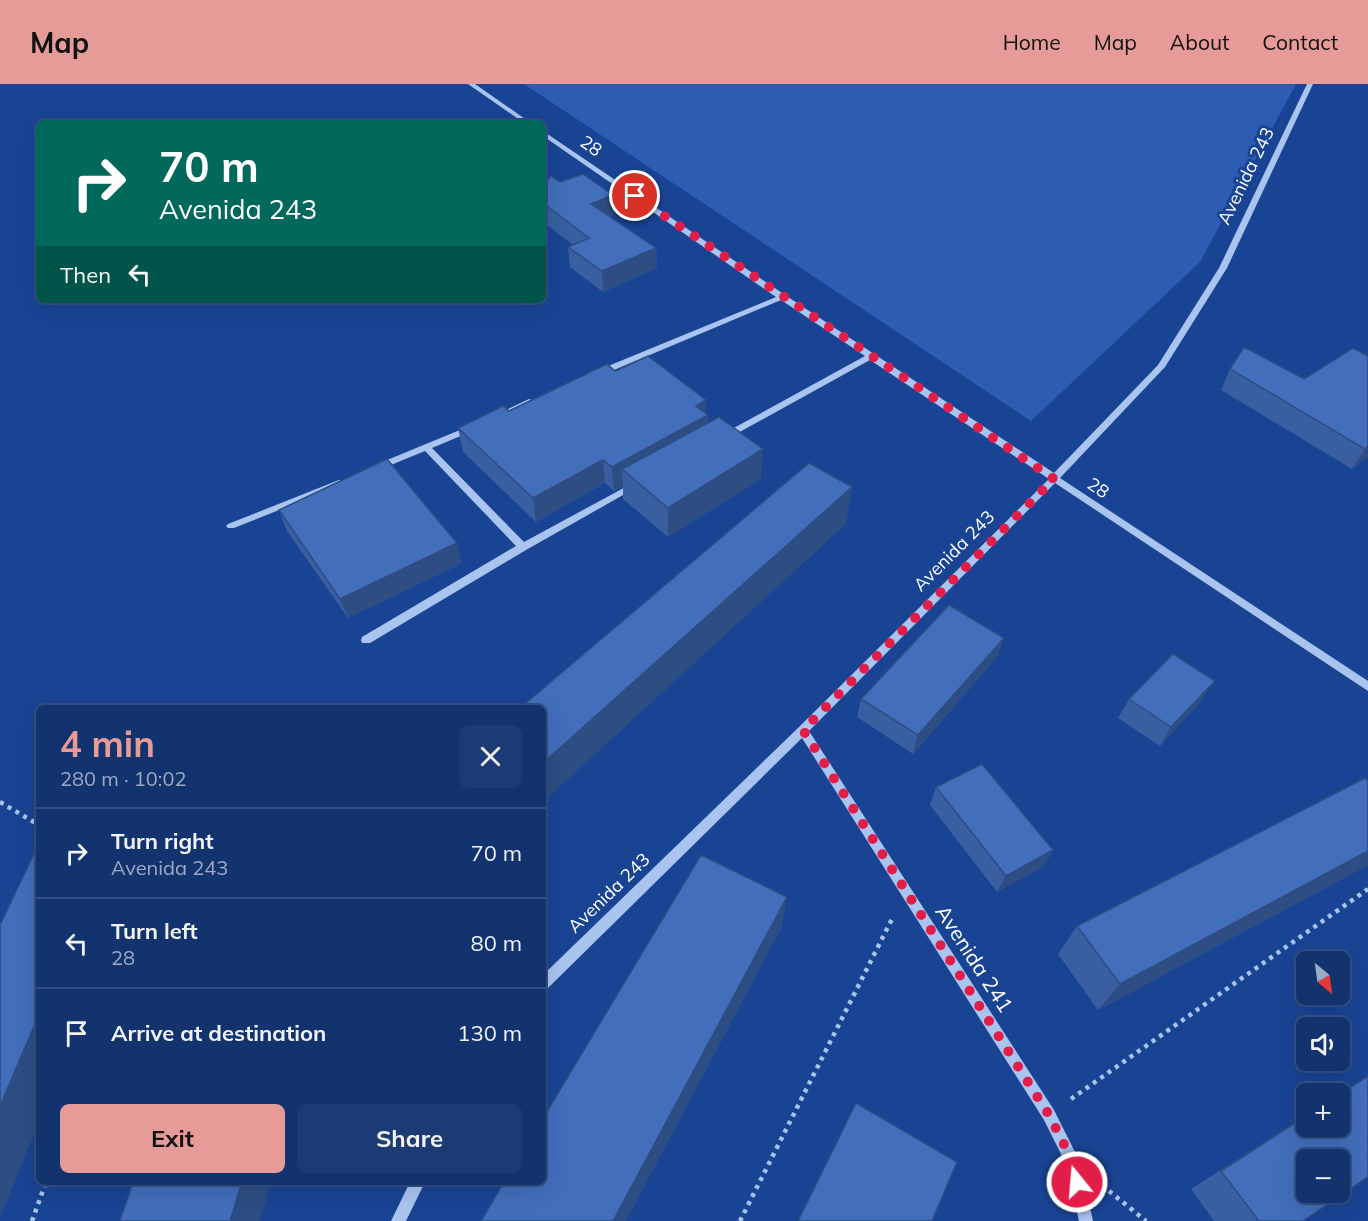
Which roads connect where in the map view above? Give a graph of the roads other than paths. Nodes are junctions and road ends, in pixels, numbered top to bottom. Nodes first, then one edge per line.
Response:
1 (471, 84) edge
2 (1310, 84) edge
3 (524, 120) edge
4 (546, 135) edge
5 (782, 297) junction
6 (871, 356) junction
7 (595, 375) edge
8 (540, 398) edge
9 (487, 421) edge
10 (477, 425) edge
11 (717, 440) edge
12 (426, 447) junction
13 (372, 469) edge
14 (351, 478) edge
15 (1054, 479) junction
16 (646, 480) edge
17 (231, 526) dead end
18 (523, 547) junction
19 (366, 640) dead end
20 (1368, 687) edge
21 (803, 730) junction
22 (546, 981) edge
23 (416, 1185) edge
24 (398, 1221) edge
25 (1086, 1221) edge

1 - 3 street
2 - 15 street, Avenida 243
4 - 5 street, 28
5 - 6 street, 28
5 - 7 street
6 - 11 street
6 - 15 street, 28
8 - 9 street
10 - 12 street
12 - 13 street
12 - 18 street
14 - 17 street
15 - 20 street, 28
15 - 21 street, Avenida 243
16 - 18 street
18 - 19 street
21 - 22 street, Avenida 243
21 - 25 street, Avenida 241
23 - 24 street

